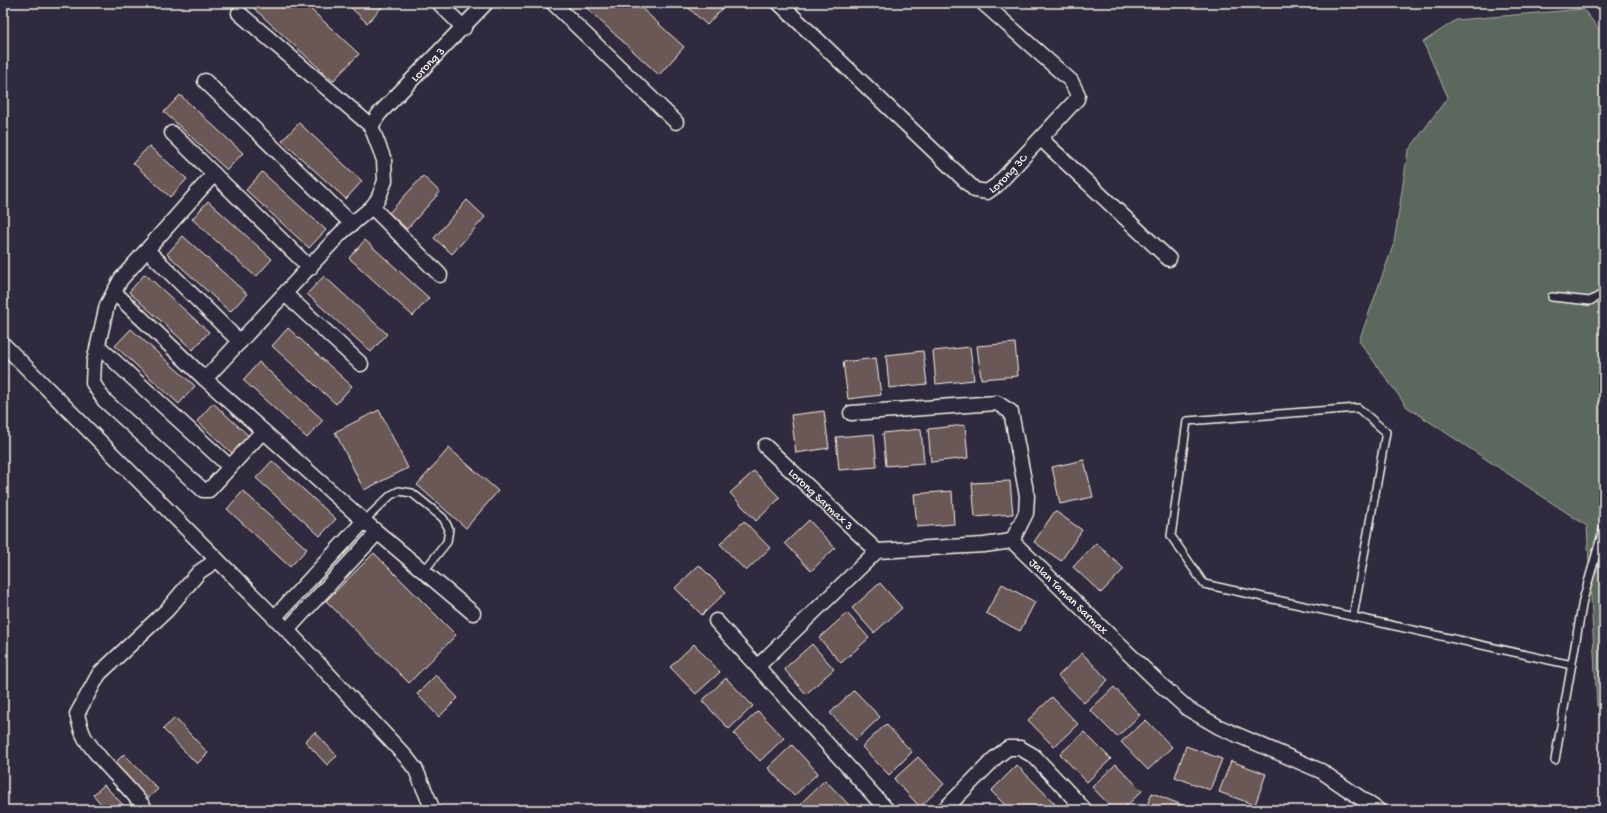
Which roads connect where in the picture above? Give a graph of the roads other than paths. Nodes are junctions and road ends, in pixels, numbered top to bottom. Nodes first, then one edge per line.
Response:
1 (439, 3) edge
2 (486, 3) edge
3 (553, 3) edge
4 (779, 3) edge
5 (983, 3) edge
6 (239, 13) dead end
7 (464, 28) junction
8 (205, 81) dead end
9 (676, 122) dead end
10 (370, 126) junction
11 (172, 133) dead end
12 (1041, 139) junction
13 (214, 174) junction
14 (372, 207) junction
15 (352, 224) junction
16 (147, 250) junction
17 (1169, 259) dead end
18 (310, 268) junction
19 (440, 275) dead end
20 (114, 292) junction
21 (285, 294) junction
22 (1604, 294) edge
23 (1552, 297) dead end
24 (240, 342) junction
25 (3, 344) edge
26 (98, 346) junction
27 (361, 364) dead end
28 (206, 379) junction
29 (850, 413) dead end
30 (263, 431) junction
31 (765, 446) dead end
32 (230, 467) junction
33 (364, 522) junction
34 (1604, 527) edge
35 (377, 533) junction
36 (1012, 541) junction
37 (877, 551) junction
38 (217, 560) junction
39 (424, 571) junction
40 (473, 613) dead end
41 (1353, 617) junction
42 (274, 618) junction
43 (716, 621) dead end
44 (287, 630) junction
45 (1572, 665) junction
46 (758, 666) junction
47 (1555, 760) dead end
48 (146, 810) edge
49 (433, 810) edge
50 (887, 810) edge
51 (944, 810) edge
52 (1085, 810) edge
53 (1378, 810) edge

1 - 7 street
2 - 7 street, Lorong 3
3 - 9 street
4 - 12 street, Lorong 3C
5 - 12 street, Lorong 3C
6 - 10 street
7 - 10 street, Lorong 3
8 - 15 street
10 - 14 street
11 - 13 street
12 - 17 street
13 - 16 street
13 - 18 street
14 - 15 street
14 - 19 street
15 - 18 street
16 - 20 street
16 - 24 street
18 - 21 street
20 - 26 street
20 - 28 street
21 - 24 street
21 - 27 street
22 - 23 lane
24 - 28 street
25 - 38 street
26 - 32 street
26 - 32 street
28 - 30 street
29 - 36 street
30 - 32 street
30 - 33 street
31 - 37 street, Lorong Sarmax 3
33 - 35 street
33 - 39 lane
33 - 42 street
34 - 45 lane
35 - 39 street
35 - 44 street
36 - 37 street
36 - 53 street, Jalan Taman Sarmax
37 - 46 street
38 - 42 street
38 - 48 street
39 - 40 street
41 - 41 lane
41 - 45 lane
42 - 44 street
43 - 46 street
44 - 49 street
45 - 47 lane
46 - 50 street
51 - 52 street

